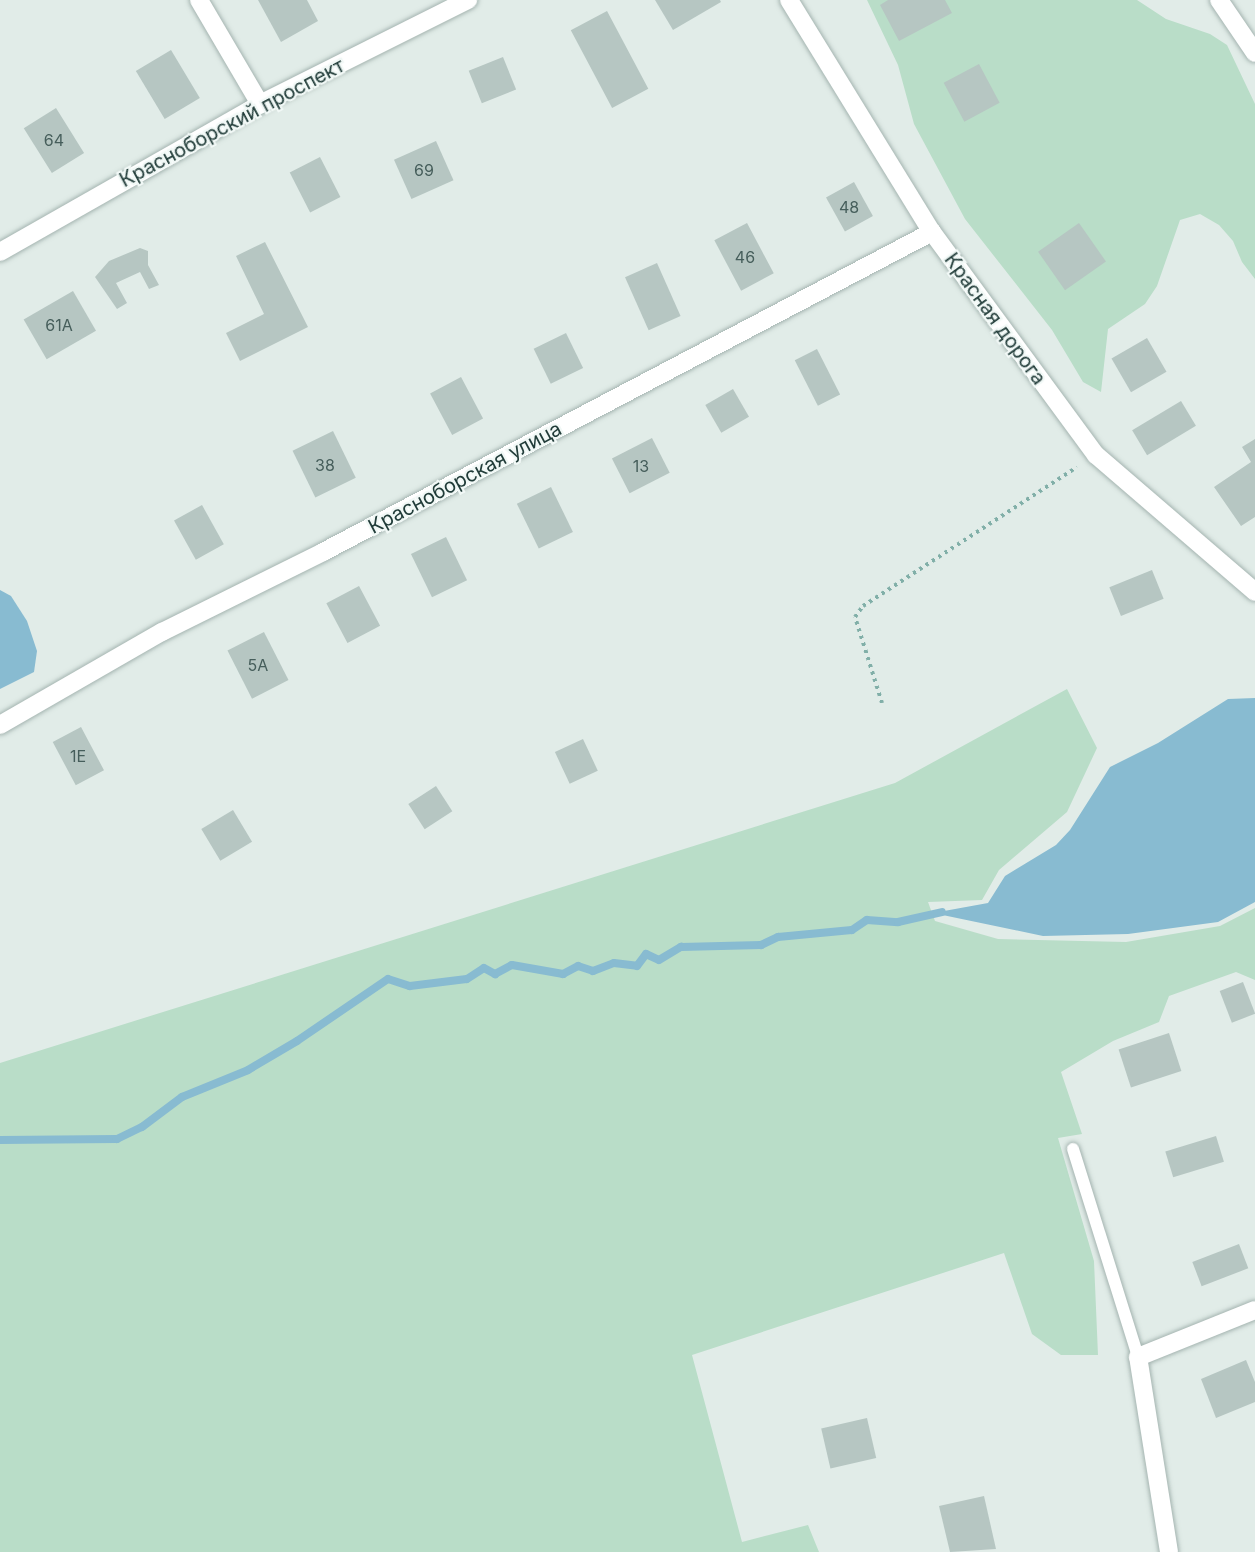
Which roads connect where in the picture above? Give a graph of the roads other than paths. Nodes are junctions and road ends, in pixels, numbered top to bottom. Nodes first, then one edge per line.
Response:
1 (199, 0) edge
2 (468, 0) edge
3 (789, 0) edge
4 (1219, 0) edge
5 (1255, 53) edge
6 (260, 104) junction
7 (932, 232) junction
8 (0, 252) edge
9 (1255, 592) edge
10 (0, 725) edge
11 (1073, 1149) dead end
12 (1255, 1310) edge
13 (1138, 1357) junction
14 (1168, 1552) edge

1 - 6 street
2 - 6 street, Красноборский проспект
3 - 7 street, Красная дорога
4 - 5 street
6 - 8 street, Красноборский проспект
7 - 9 street, Красная дорога
7 - 10 street, Красноборская улица
11 - 13 lane
12 - 13 street
13 - 14 street

